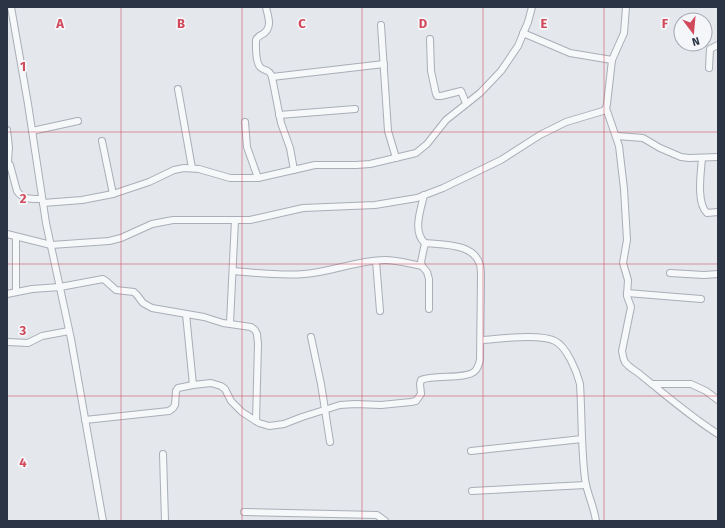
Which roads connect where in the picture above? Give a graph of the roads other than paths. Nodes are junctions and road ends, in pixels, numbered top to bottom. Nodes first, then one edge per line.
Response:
1 (11, 7) edge
2 (266, 7) edge
3 (532, 7) edge
4 (626, 7) edge
5 (381, 25) dead end
6 (524, 33) junction
7 (430, 39) dead end
8 (718, 45) edge
9 (612, 60) junction
10 (384, 64) junction
11 (709, 68) dead end
12 (272, 77) junction
13 (178, 89) dead end
14 (466, 103) junction
15 (606, 108) junction
16 (355, 109) dead end
17 (279, 115) junction
18 (78, 121) dead end
19 (245, 122) dead end
20 (7, 130) edge
21 (32, 131) junction
22 (617, 136) junction
23 (102, 141) dead end
24 (718, 157) edge
25 (396, 158) junction
26 (702, 158) junction
27 (7, 161) edge
28 (192, 168) junction
29 (294, 170) junction
30 (258, 178) junction
31 (113, 194) junction
32 (424, 195) junction
33 (42, 201) junction
34 (718, 212) edge
35 (235, 220) junction
36 (7, 234) edge
37 (16, 237) junction
38 (425, 243) junction
39 (50, 245) junction
40 (376, 260) junction
41 (422, 266) junction
42 (234, 271) junction
43 (670, 273) dead end
44 (718, 274) edge
45 (60, 288) junction
46 (16, 292) junction
47 (627, 293) junction
48 (7, 294) edge
49 (701, 299) dead end
50 (429, 309) dead end
51 (380, 311) dead end
52 (186, 314) junction
53 (230, 323) junction
54 (69, 331) junction
55 (311, 337) dead end
56 (481, 340) junction
57 (7, 342) edge
58 (652, 384) junction
59 (193, 385) junction
60 (718, 400) edge
61 (325, 410) junction
62 (85, 420) junction
63 (256, 421) junction
64 (718, 434) edge
65 (582, 438) junction
66 (330, 442) dead end
67 (471, 451) dead end
68 (163, 454) dead end
69 (586, 485) junction
70 (472, 492) dead end
71 (244, 512) dead end
72 (103, 521) edge
73 (165, 521) edge
74 (386, 521) edge
75 (596, 521) edge

1 - 21 street
2 - 12 street
3 - 6 street
4 - 9 street
5 - 10 street
6 - 9 street
6 - 14 street
7 - 14 street
8 - 11 street
9 - 15 street
10 - 12 street
10 - 25 street
12 - 17 street
13 - 28 street
14 - 25 street
15 - 22 street
15 - 32 street
16 - 17 street
17 - 29 street
18 - 21 street
19 - 30 street
20 - 27 street
21 - 33 street
22 - 26 street
22 - 47 street
23 - 31 street
24 - 26 street
25 - 29 street
26 - 34 street
27 - 33 street
28 - 30 street
28 - 31 street
29 - 30 street
31 - 33 street
32 - 35 street
32 - 38 street
33 - 39 street
35 - 39 street
35 - 42 street
36 - 37 street
37 - 39 street
37 - 46 street
38 - 41 street
38 - 56 street
39 - 45 street
40 - 41 street
40 - 42 street
40 - 51 street
41 - 50 street
42 - 53 street
43 - 44 street
45 - 46 street
45 - 52 street
45 - 54 street
46 - 48 street
47 - 49 street
47 - 58 street
52 - 53 street
52 - 59 street
53 - 63 street
54 - 57 street
54 - 62 street
55 - 61 street
56 - 61 street
56 - 65 street
58 - 60 street
58 - 64 street
59 - 62 street
59 - 63 street
61 - 63 street
61 - 66 street
62 - 72 street
65 - 67 street
65 - 69 street
68 - 73 street
69 - 70 street
69 - 75 street
71 - 74 street

